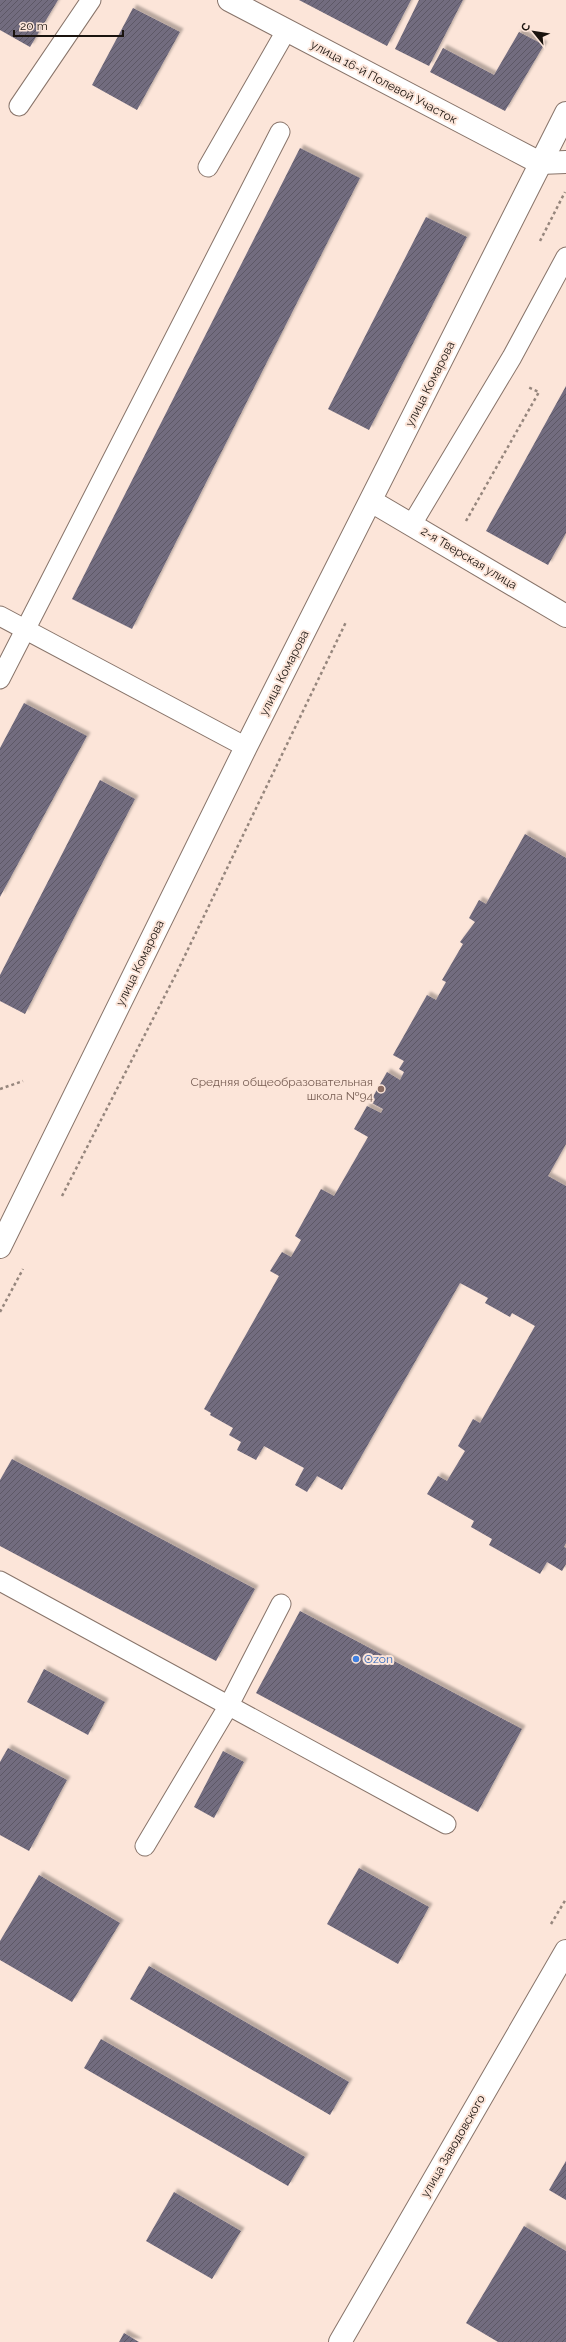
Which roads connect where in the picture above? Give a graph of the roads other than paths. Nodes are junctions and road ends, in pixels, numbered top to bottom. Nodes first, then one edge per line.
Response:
1 (91, 0) edge
2 (229, 0) edge
3 (286, 31) junction
4 (19, 106) dead end
5 (566, 113) edge
6 (280, 132) dead end
7 (566, 162) edge
8 (540, 163) junction
9 (208, 167) dead end
10 (566, 258) edge
11 (369, 506) junction
12 (415, 526) junction
13 (0, 616) edge
14 (566, 616) edge
15 (26, 630) junction
16 (0, 679) edge
17 (246, 747) junction
18 (2, 1238) edge
19 (0, 1581) edge
20 (281, 1604) dead end
21 (229, 1704) junction
22 (446, 1824) dead end
23 (146, 1846) dead end
24 (566, 1951) edge
25 (340, 2342) edge

1 - 4 lane
2 - 3 street, улица 16-й Полевой Участок
3 - 8 street, улица 16-й Полевой Участок
3 - 9 lane
5 - 8 street, улица Комарова
6 - 15 lane
7 - 8 street
8 - 11 street, улица Комарова
10 - 12 lane
11 - 12 street
11 - 17 street, улица Комарова
12 - 14 street, 2-я Тверская улица
13 - 15 lane
15 - 16 lane
15 - 17 lane
17 - 18 street, улица Комарова
19 - 21 lane
20 - 21 lane
21 - 22 lane
21 - 23 lane
24 - 25 street, улица Заводовского

